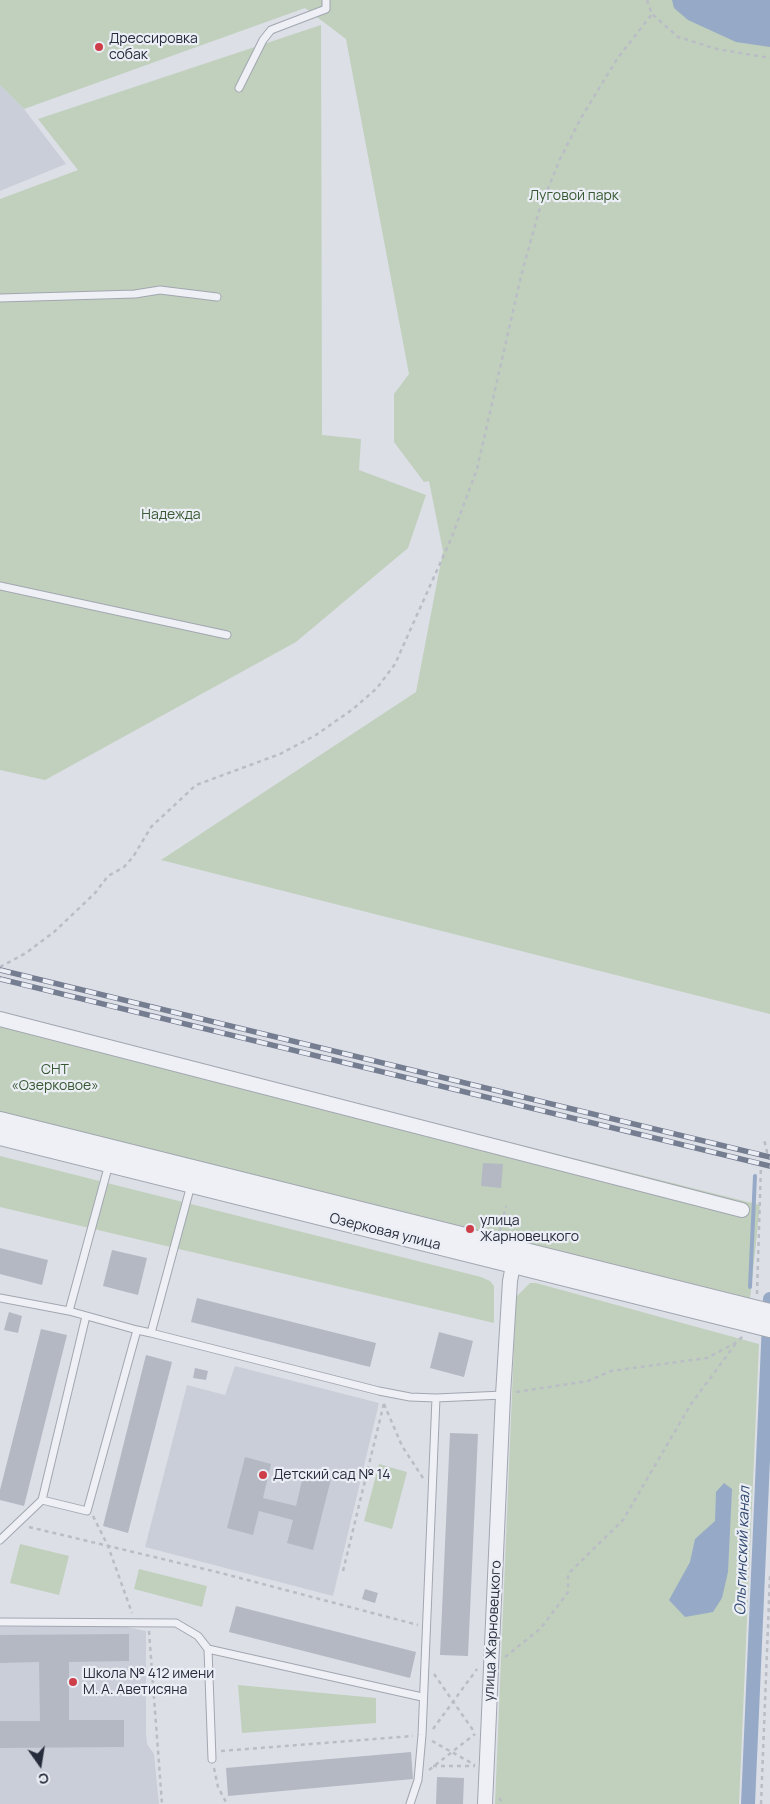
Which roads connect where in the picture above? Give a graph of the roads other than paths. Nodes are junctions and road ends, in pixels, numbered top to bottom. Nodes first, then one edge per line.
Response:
1 (326, 0) edge
2 (238, 88) dead end
3 (217, 297) dead end
4 (0, 298) edge
5 (0, 586) edge
6 (227, 635) dead end
7 (0, 1019) edge
8 (0, 1121) edge
9 (0, 1136) edge
10 (111, 1156) junction
11 (193, 1177) junction
12 (752, 1212) road end
13 (514, 1257) junction
14 (0, 1298) edge
15 (69, 1311) junction
16 (770, 1313) edge
17 (86, 1316) junction
18 (749, 1322) junction
19 (770, 1328) edge
20 (137, 1330) junction
21 (151, 1333) junction
22 (503, 1395) junction
23 (436, 1398) junction
24 (42, 1500) junction
25 (0, 1540) edge
26 (0, 1622) edge
27 (208, 1649) junction
28 (422, 1697) junction
29 (212, 1755) road end
30 (410, 1804) edge
31 (485, 1804) edge

1 - 2 lane
3 - 4 lane
5 - 6 lane
7 - 12 street
8 - 10 street, Озерковая улица
9 - 10 street, Озерковая улица
10 - 11 street, Озерковая улица
10 - 15 lane
11 - 13 street, Озерковая улица
11 - 21 lane
13 - 18 street, Озерковая улица
13 - 22 street, улица Жарновецкого
14 - 15 lane
15 - 17 lane
16 - 18 street, Озерковая улица
17 - 20 lane
17 - 24 lane
18 - 19 street, Озерковая улица
20 - 21 lane
20 - 24 lane
21 - 23 lane
22 - 23 lane
22 - 31 street, улица Жарновецкого
23 - 28 lane
24 - 25 lane
26 - 27 lane
27 - 28 lane
27 - 29 lane
28 - 30 lane

